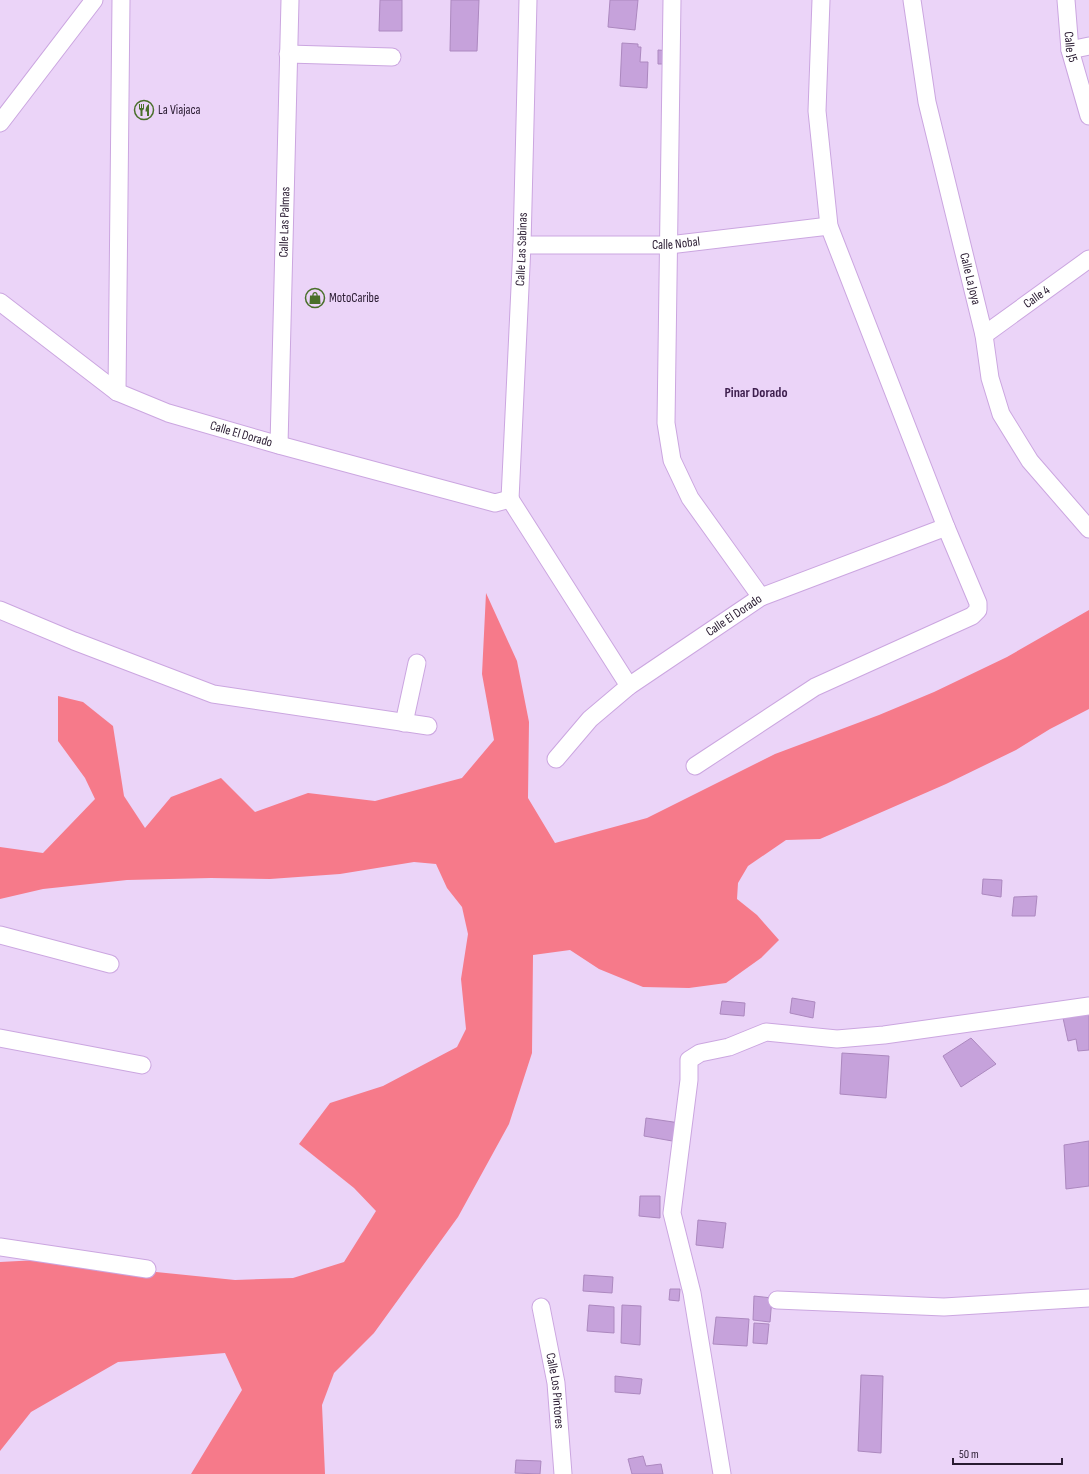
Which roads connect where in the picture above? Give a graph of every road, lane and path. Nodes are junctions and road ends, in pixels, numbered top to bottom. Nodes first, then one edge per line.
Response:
1 (94, 0) edge
2 (121, 0) edge
3 (290, 0) edge
4 (528, 0) edge
5 (672, 0) edge
6 (821, 0) edge
7 (912, 0) edge
8 (1066, 0) edge
9 (1089, 46) edge
10 (1070, 50) junction
11 (288, 54) junction
12 (392, 57) dead end
13 (1089, 116) edge
14 (0, 123) edge
15 (829, 226) junction
16 (522, 245) junction
17 (669, 245) junction
18 (1089, 259) edge
19 (0, 302) edge
20 (984, 334) junction
21 (117, 392) junction
22 (279, 445) junction
23 (510, 499) junction
24 (946, 527) junction
25 (1089, 529) edge
26 (761, 597) junction
27 (0, 610) edge
28 (417, 663) dead end
29 (630, 686) junction
30 (404, 723) junction
31 (428, 726) dead end
32 (556, 759) dead end
33 (695, 766) dead end
34 (0, 935) edge
35 (110, 964) dead end
36 (1089, 1006) edge
37 (0, 1038) edge
38 (142, 1065) dead end
39 (0, 1247) edge
40 (147, 1269) dead end
41 (1089, 1298) edge
42 (777, 1300) dead end
43 (541, 1307) dead end
44 (563, 1474) edge
45 (722, 1474) edge

1 - 14 street
2 - 21 street
3 - 11 street, Calle Las Palmas
4 - 16 street, Calle Las Sabinas
5 - 17 street
6 - 15 street
7 - 20 street, Calle La Joya
8 - 10 street, Calle J5
9 - 10 street
10 - 13 street, Calle J5
11 - 12 street
11 - 22 street, Calle Las Palmas
15 - 17 street, Calle Nobal
15 - 24 street
16 - 17 street, Calle Nobal
16 - 23 street, Calle Las Sabinas
17 - 26 street
18 - 20 street, Calle 4
19 - 21 street, Calle El Dorado
20 - 25 street, Calle La Joya
21 - 22 street, Calle El Dorado
22 - 23 street, Calle El Dorado
23 - 29 street
24 - 26 street, Calle El Dorado
24 - 33 street
26 - 29 street, Calle El Dorado
27 - 30 street
28 - 30 street
29 - 32 street, Calle El Dorado
30 - 31 street
34 - 35 street
36 - 45 street
37 - 38 street
39 - 40 street
41 - 42 street
43 - 44 street, Calle Los Pintores

